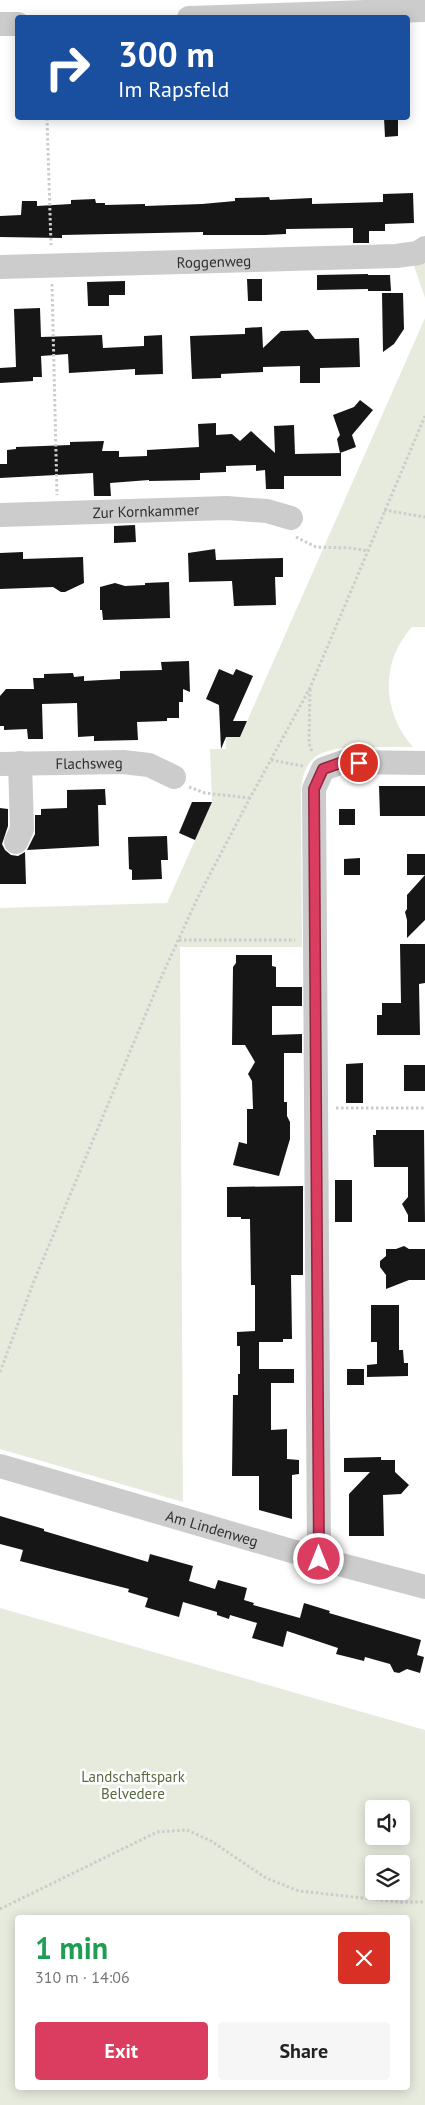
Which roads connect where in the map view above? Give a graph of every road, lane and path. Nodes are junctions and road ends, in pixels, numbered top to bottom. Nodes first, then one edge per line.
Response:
1 (188, 0) edge
2 (425, 10) edge
3 (189, 15) edge
4 (278, 15) edge
5 (0, 24) edge
6 (15, 24) edge
7 (47, 120) edge
8 (425, 248) edge
9 (52, 266) junction
10 (0, 267) edge
11 (425, 416) edge
12 (384, 510) junction
13 (58, 513) junction
14 (0, 515) edge
15 (425, 517) edge
16 (291, 518) joint
17 (368, 551) junction
18 (310, 688) junction
19 (271, 760) junction
20 (425, 763) edge
21 (10, 764) edge
22 (323, 769) junction
23 (174, 777) joint
24 (250, 798) junction
25 (16, 842) dead end
26 (179, 940) junction
27 (315, 940) junction
28 (317, 1108) junction
29 (425, 1108) edge
30 (0, 1372) edge
31 (0, 1466) edge
32 (319, 1559) junction
33 (425, 1587) edge
34 (425, 1902) edge
35 (0, 1909) edge

1 - 3 street
2 - 4 street
5 - 6 street
7 - 9 path
8 - 9 street, Roggenweg
9 - 10 street, Roggenweg
9 - 13 path
11 - 12 path
12 - 15 path
12 - 17 path
13 - 14 street, Zur Kornkammer
13 - 16 street, Zur Kornkammer
16 - 17 path
17 - 18 path
18 - 19 path
18 - 22 path
19 - 22 path
19 - 24 path
20 - 22 street
21 - 23 street, Flachsweg
21 - 25 street
22 - 27 street
23 - 24 path
24 - 26 path
26 - 27 path
26 - 30 path
27 - 28 street
28 - 29 path
28 - 32 street
31 - 32 street, Am Lindenweg
32 - 33 street, Am Lindenweg
34 - 35 path

